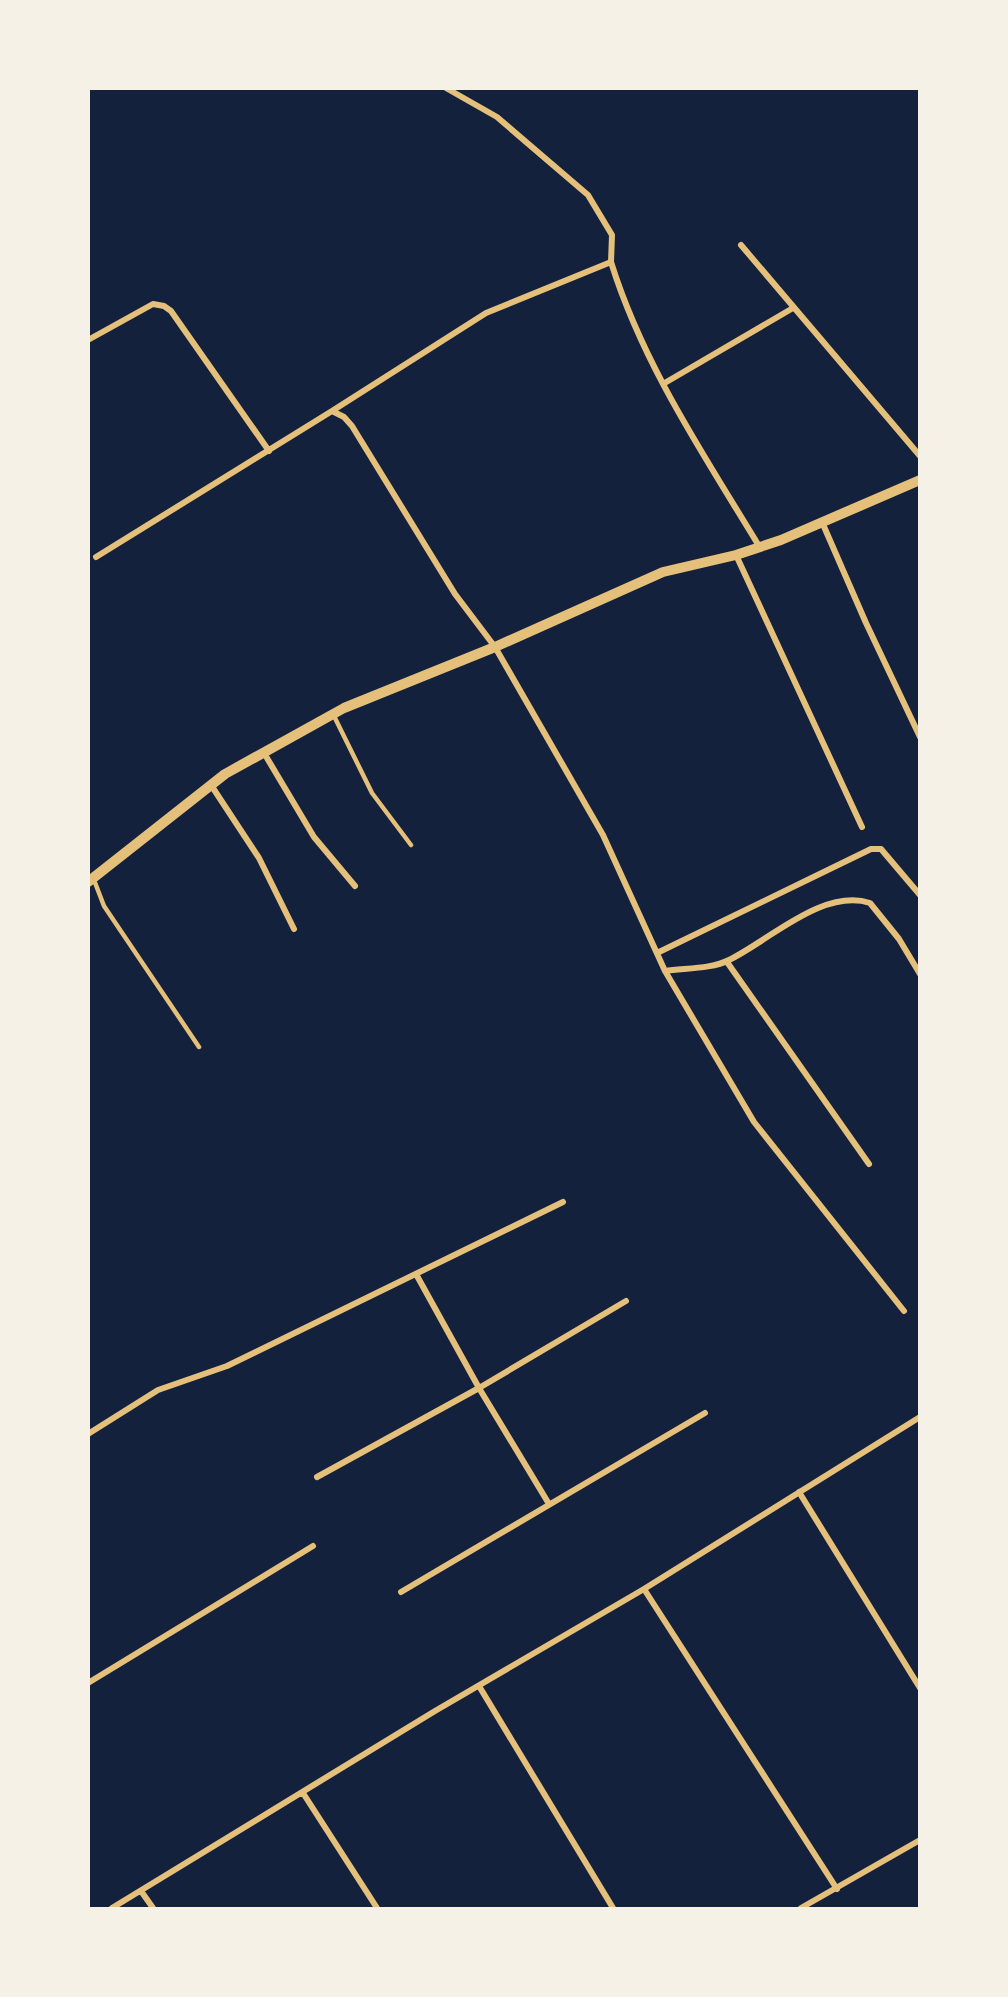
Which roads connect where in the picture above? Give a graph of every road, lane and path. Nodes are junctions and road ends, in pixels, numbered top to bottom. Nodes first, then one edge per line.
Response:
1 (446, 88) edge
2 (741, 245) dead end
3 (611, 262) junction
4 (793, 308) junction
5 (88, 340) edge
6 (663, 384) junction
7 (332, 411) junction
8 (269, 451) junction
9 (920, 456) edge
10 (920, 480) edge
11 (822, 522) junction
12 (759, 546) junction
13 (736, 555) junction
14 (96, 556) dead end
15 (495, 647) junction
16 (333, 714) junction
17 (920, 737) edge
18 (264, 753) junction
19 (211, 785) junction
20 (862, 827) dead end
21 (411, 845) dead end
22 (90, 877) edge
23 (355, 886) dead end
24 (920, 895) edge
25 (294, 929) dead end
26 (657, 953) junction
27 (727, 962) junction
28 (665, 971) junction
29 (920, 974) edge
30 (199, 1047) dead end
31 (869, 1164) dead end
32 (564, 1202) dead end
33 (416, 1274) junction
34 (627, 1301) dead end
35 (904, 1311) dead end
36 (479, 1388) junction
37 (705, 1413) dead end
38 (920, 1417) edge
39 (88, 1434) edge
40 (317, 1478) dead end
41 (799, 1492) junction
42 (549, 1504) junction
43 (313, 1546) dead end
44 (644, 1589) junction
45 (401, 1593) dead end
46 (88, 1683) edge
47 (479, 1686) junction
48 (920, 1688) edge
49 (303, 1793) junction
50 (920, 1840) edge
51 (837, 1888) junction
52 (141, 1891) junction
53 (112, 1908) edge
54 (153, 1908) edge
55 (377, 1908) edge
56 (614, 1908) edge
57 (801, 1908) edge

1 - 3 street
2 - 4 street
3 - 6 street
3 - 7 street
4 - 6 street
4 - 9 street
5 - 8 street
6 - 12 street
7 - 8 street
7 - 15 street
8 - 14 street
10 - 11 street
11 - 12 street
11 - 17 street
12 - 13 street
13 - 15 street
13 - 20 street
15 - 16 street
15 - 26 street
16 - 18 street
16 - 21 lane
18 - 19 street
18 - 23 street
19 - 22 street
19 - 25 street
22 - 30 lane
24 - 26 street
26 - 28 street
27 - 28 street
27 - 29 street
27 - 31 street
28 - 35 street
32 - 33 street
33 - 36 street
33 - 39 street
34 - 36 street
36 - 40 street
36 - 42 street
37 - 42 street
38 - 41 street
41 - 44 street
41 - 48 street
42 - 45 street
43 - 46 street
44 - 47 street
44 - 51 street
47 - 49 street
47 - 56 street
49 - 52 street
49 - 55 street
50 - 51 street
51 - 57 street
52 - 53 street
52 - 54 street

